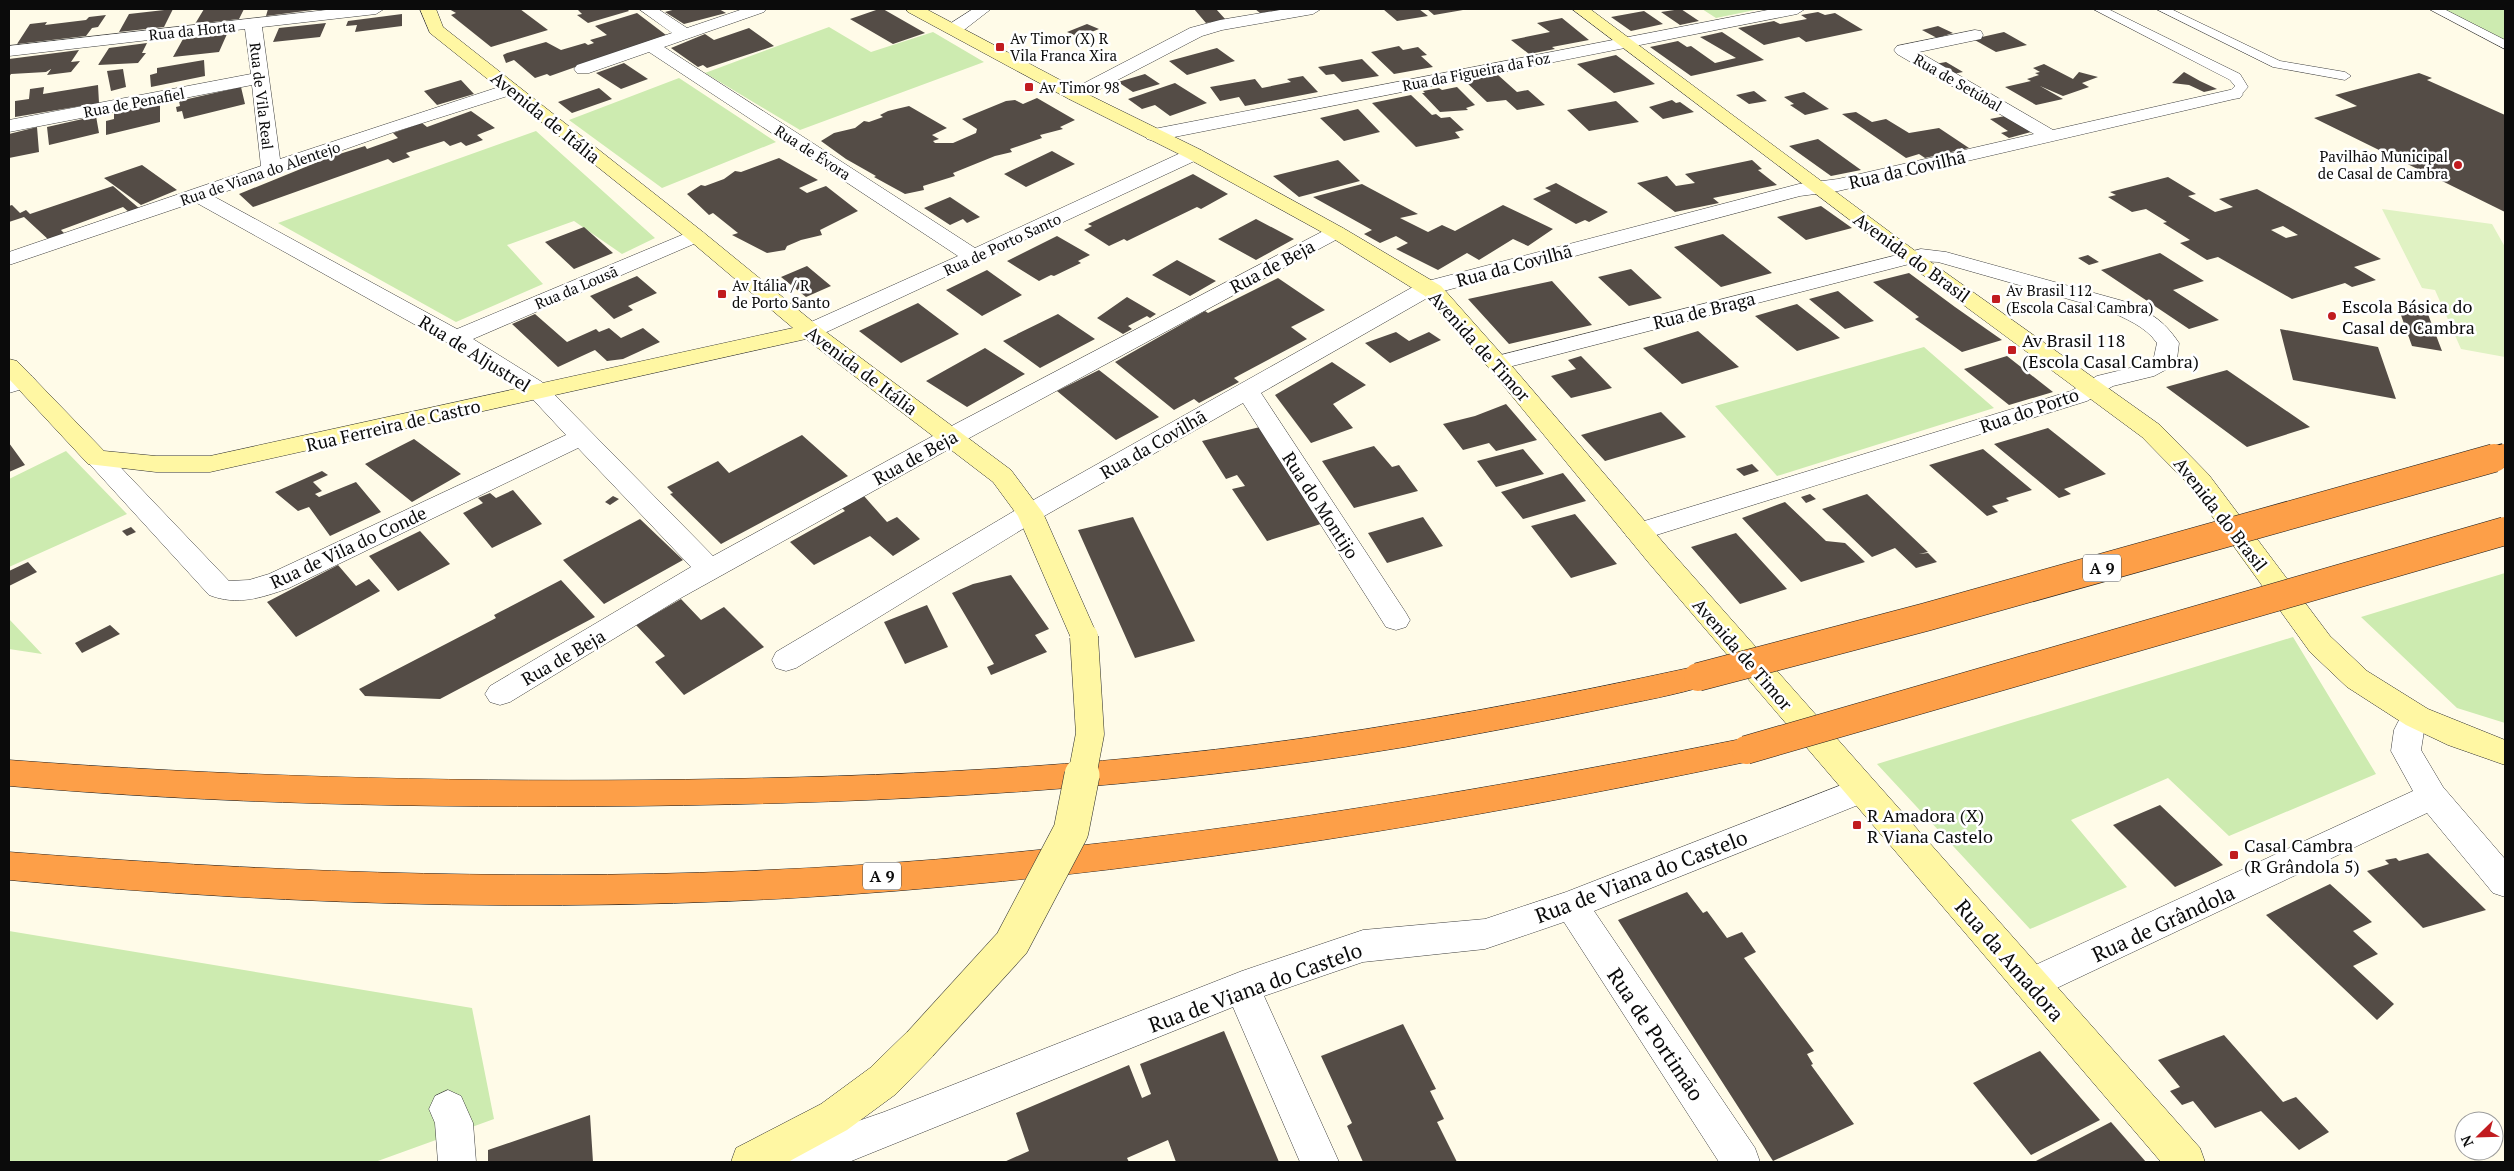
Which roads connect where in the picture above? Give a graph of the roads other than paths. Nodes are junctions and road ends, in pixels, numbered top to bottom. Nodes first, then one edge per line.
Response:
1 (376, 9) edge
2 (428, 9) edge
3 (647, 9) edge
4 (758, 9) edge
5 (914, 9) edge
6 (983, 9) edge
7 (1313, 9) edge
8 (1580, 9) edge
9 (1797, 9) edge
10 (2099, 9) edge
11 (2162, 9) edge
12 (2434, 9) edge
13 (1697, 14) dead end
14 (253, 23) junction
15 (1712, 25) junction
16 (954, 29) junction
17 (685, 34) junction
18 (1975, 35) dead end
19 (1624, 42) junction
20 (2505, 45) edge
21 (650, 46) junction
22 (9, 51) edge
23 (583, 69) dead end
24 (2345, 76) dead end
25 (260, 78) junction
26 (511, 89) junction
27 (2234, 94) joint
28 (1075, 95) junction
29 (9, 126) edge
30 (1154, 135) junction
31 (2050, 136) junction
32 (1194, 154) junction
33 (271, 168) junction
34 (1820, 189) junction
35 (196, 194) junction
36 (1336, 232) junction
37 (696, 236) junction
38 (974, 257) junction
39 (1912, 257) junction
40 (9, 259) edge
41 (1428, 288) junction
42 (810, 331) junction
43 (456, 338) junction
44 (1497, 363) junction
45 (14, 378) edge
46 (2092, 387) junction
47 (1247, 390) junction
48 (538, 392) junction
49 (581, 437) junction
50 (951, 437) junction
51 (2505, 455) edge
52 (97, 458) junction
53 (1030, 513) junction
54 (2505, 531) edge
55 (1637, 532) junction
56 (710, 570) junction
57 (1396, 620) dead end
58 (786, 660) dead end
59 (500, 694) dead end
60 (2417, 717) junction
61 (2505, 753) edge
62 (1834, 758) joint
63 (9, 774) edge
64 (1862, 790) junction
65 (2432, 796) junction
66 (9, 866) edge
67 (2505, 884) edge
68 (1571, 906) junction
69 (2030, 984) junction
70 (1242, 987) junction
71 (448, 1109) dead end
72 (457, 1162) edge
73 (750, 1162) edge
74 (796, 1162) edge
75 (1320, 1162) edge
76 (1741, 1162) edge
77 (2186, 1162) edge

1 - 14 street, Rua da Horta
2 - 26 street, Avenida de Itália
3 - 17 street
4 - 17 street
5 - 16 street, Avenida de Timor
6 - 16 street
7 - 28 street
8 - 19 street, Avenida do Brasil
9 - 15 street, Rua da Figueira da Foz
10 - 27 lane
11 - 24 lane
12 - 20 lane
13 - 15 street
14 - 22 street, Rua da Horta
14 - 25 street, Rua de Vila Real
15 - 19 street, Rua da Figueira da Foz
16 - 28 street, Avenida de Timor
17 - 21 street
18 - 31 street, Rua de Setúbal
19 - 30 street, Rua da Figueira da Foz
19 - 34 street, Avenida do Brasil
21 - 23 street
21 - 38 street, Rua de Évora
25 - 29 street, Rua de Penafiel
25 - 33 street, Rua de Vila Real
26 - 33 street, Rua de Viana do Alentejo
26 - 37 street, Avenida de Itália
27 - 31 street, Rua da Covilhã
28 - 30 street, Avenida de Timor
30 - 32 street, Avenida de Timor
31 - 34 street, Rua da Covilhã
32 - 36 street, Avenida de Timor
32 - 38 street, Rua de Porto Santo
33 - 35 street, Rua de Viana do Alentejo
34 - 39 street, Avenida do Brasil
34 - 41 street, Rua da Covilhã
35 - 40 street, Rua de Viana do Alentejo
35 - 43 street, Rua de Aljustrel
36 - 41 street, Avenida de Timor
36 - 50 street, Rua de Beja
37 - 42 street, Avenida de Itália
37 - 43 street, Rua da Lousã
38 - 42 street, Rua de Porto Santo
39 - 44 street, Rua de Braga
39 - 46 street, Avenida do Brasil
39 - 46 street, Rua do Porto
41 - 44 street, Avenida de Timor
41 - 47 street, Rua da Covilhã
42 - 48 street, Rua Ferreira de Castro
42 - 50 street, Avenida de Itália
43 - 48 street, Rua de Aljustrel
44 - 55 street, Avenida de Timor
45 - 52 street
46 - 55 street, Rua do Porto
46 - 60 street, Avenida do Brasil
47 - 53 street, Rua da Covilhã
47 - 57 street, Rua do Montijo
48 - 49 street, Rua de Aljustrel
48 - 52 street, Rua Ferreira de Castro
49 - 52 street, Rua de Vila do Conde
49 - 56 street, Rua de Aljustrel
50 - 53 street, Avenida de Itália
50 - 56 street, Rua de Beja
51 - 63 highway, A 9, bridge
53 - 58 street, Rua da Covilhã
53 - 73 street, Avenida de Itália, bridge
54 - 66 highway, A 9, bridge
55 - 62 street, Avenida de Timor
56 - 59 street, Rua de Beja
60 - 61 street, Avenida do Brasil
60 - 65 street
62 - 64 street, Rua da Amadora
64 - 68 street, Rua de Viana do Castelo
64 - 69 street, Rua da Amadora
65 - 67 street
65 - 69 street, Rua de Grândola
68 - 70 street, Rua de Viana do Castelo
68 - 76 street, Rua de Portimão
69 - 77 street, Rua da Amadora
70 - 74 street, Rua de Viana do Castelo
70 - 75 street
71 - 72 street

